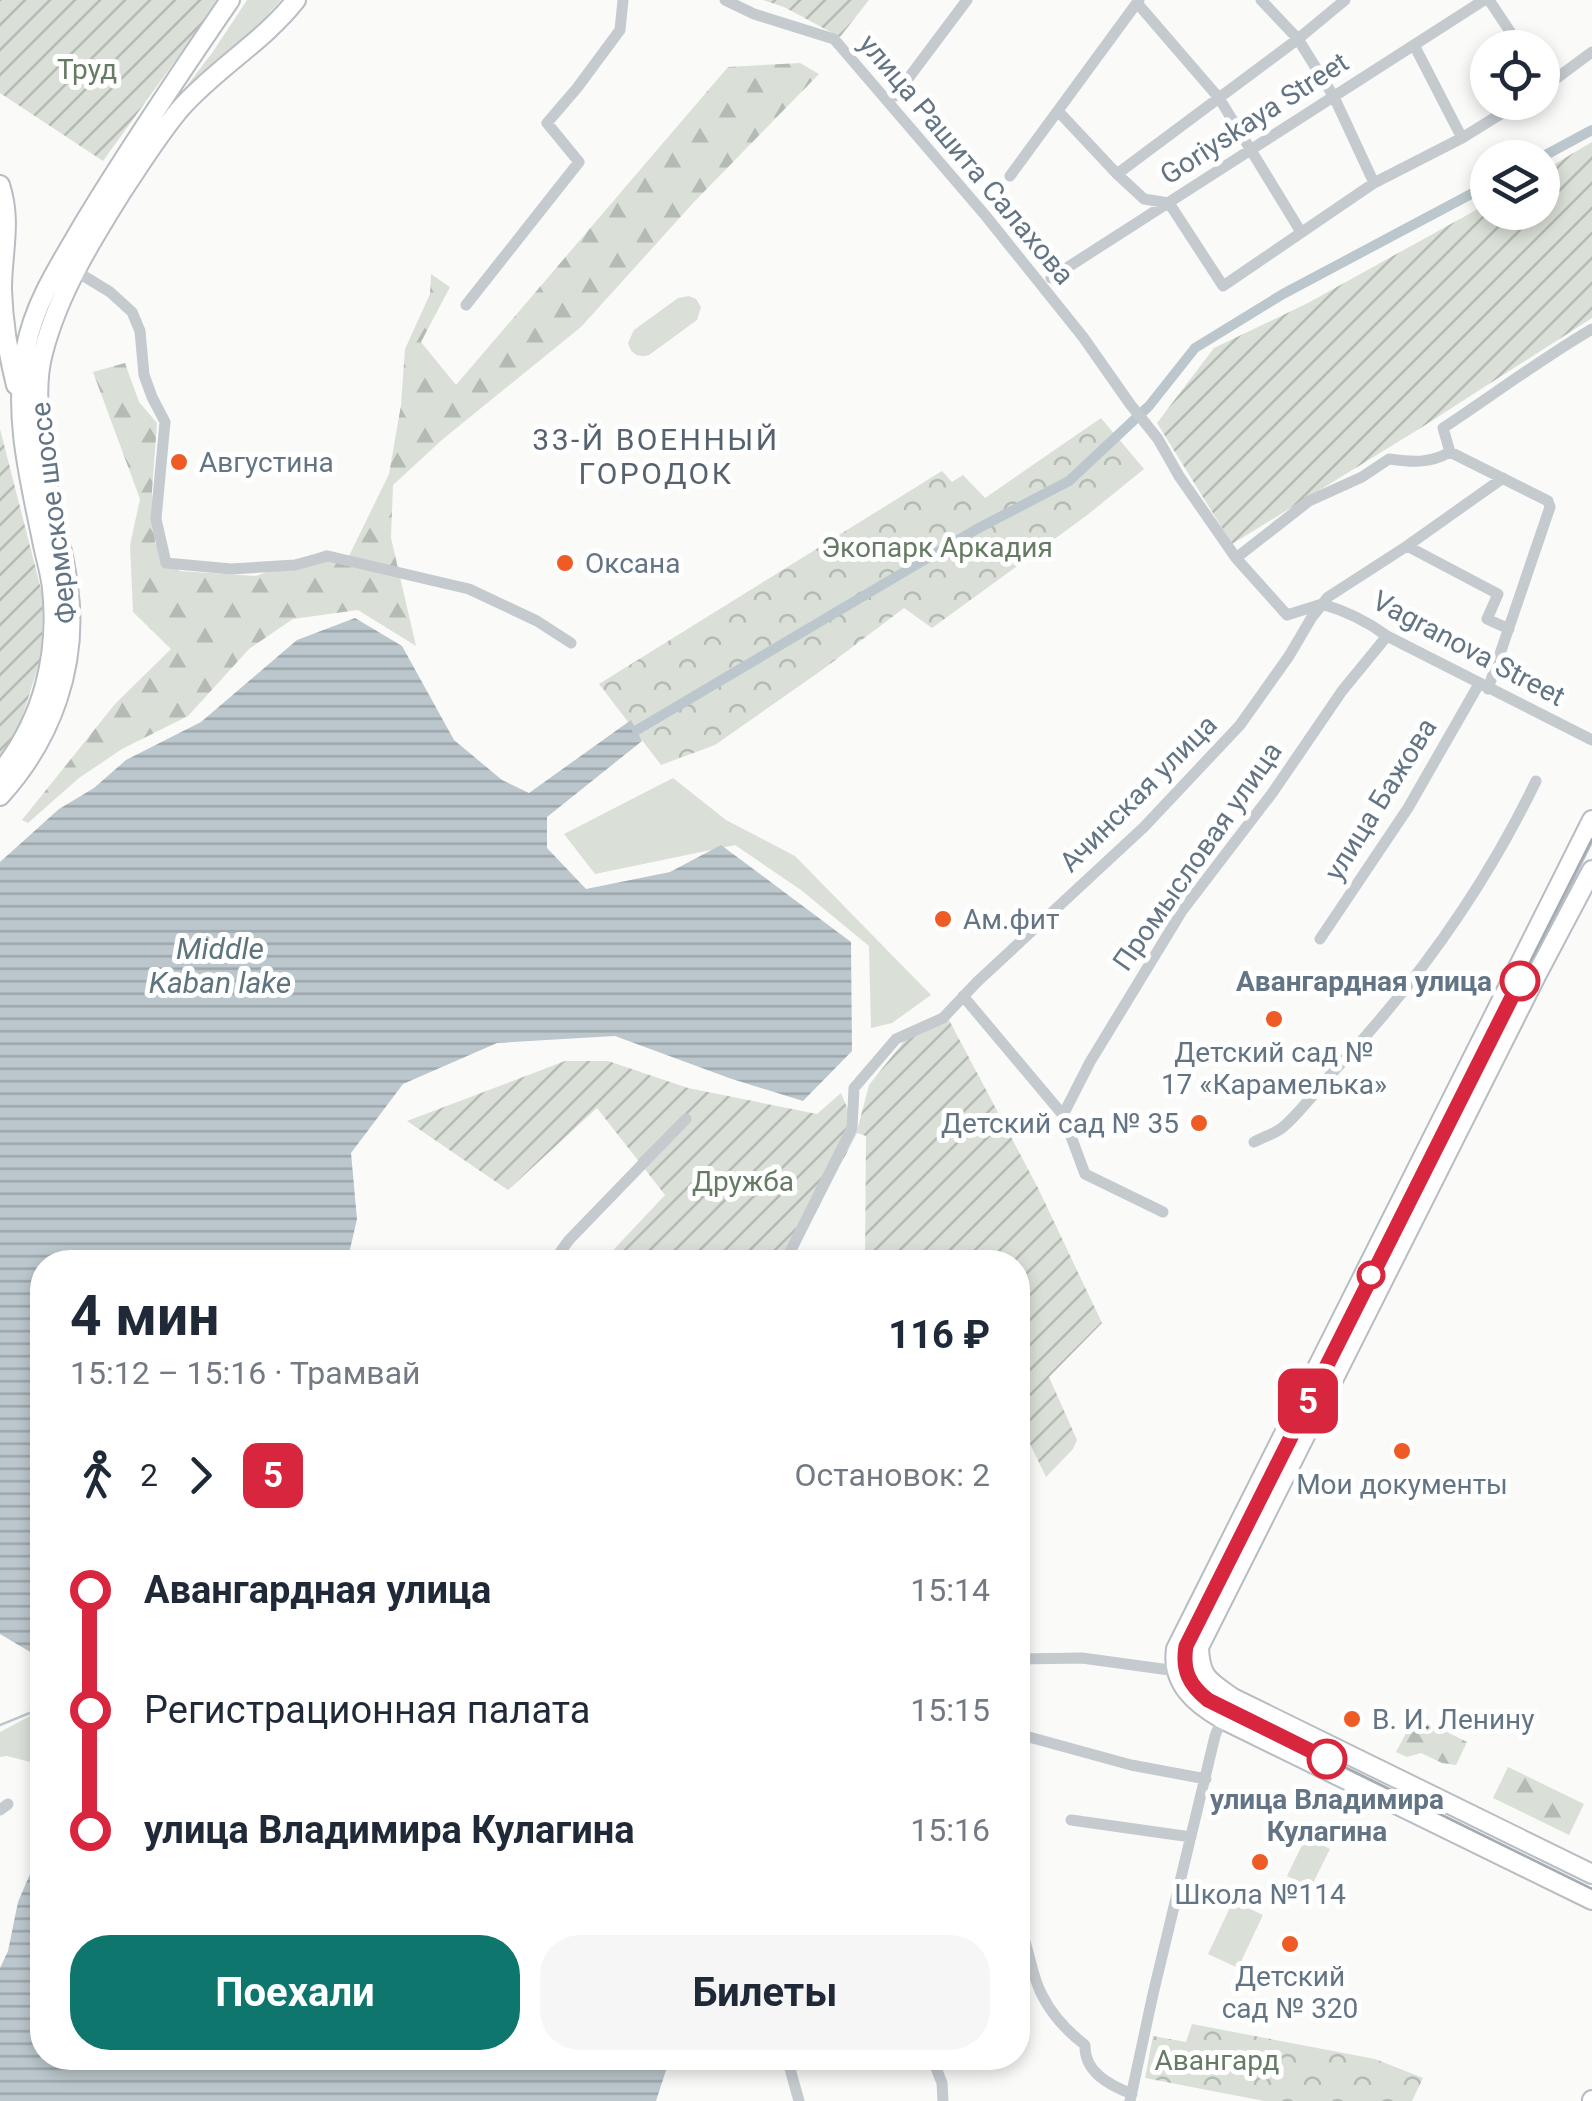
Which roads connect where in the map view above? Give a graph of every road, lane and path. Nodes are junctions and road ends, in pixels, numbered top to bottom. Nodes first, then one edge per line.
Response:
1 (230, 0) edge
2 (288, 0) edge
3 (296, 0) edge
4 (622, 0) edge
5 (725, 0) edge
6 (967, 0) edge
7 (1261, 0) edge
8 (1345, 0) edge
9 (1487, 0) edge
10 (1138, 1) edge
11 (278, 21) junction
12 (1508, 30) edge
13 (1298, 38) junction
14 (1414, 45) junction
15 (1592, 52) edge
16 (1560, 74) edge
17 (895, 96) dead end
18 (1334, 97) junction
19 (1219, 98) junction
20 (1058, 111) junction
21 (1491, 120) edge
22 (1462, 138) junction
23 (1252, 149) junction
24 (1117, 174) junction
25 (1010, 176) dead end
26 (1374, 183) junction
27 (0, 185) edge
28 (1169, 202) junction
29 (1301, 232) junction
30 (75, 239) junction
31 (75, 272) junction
32 (1051, 278) dead end
33 (42, 297) junction
34 (466, 305) dead end
35 (4, 307) junction
36 (1592, 329) edge
37 (20, 400) junction
38 (1450, 452) junction
39 (1503, 478) junction
40 (1407, 546) junction
41 (1236, 558) junction
42 (1322, 604) junction
43 (1509, 629) junction
44 (1387, 636) junction
45 (571, 643) dead end
46 (1484, 686) junction
47 (1592, 740) edge
48 (0, 773) edge
49 (1536, 782) dead end
50 (0, 796) edge
51 (1592, 820) edge
52 (1592, 870) edge
53 (1320, 939) dead end
54 (963, 996) junction
55 (1063, 1115) junction
56 (686, 1119) dead end
57 (1254, 1142) dead end
58 (1164, 1212) dead end
59 (562, 1250) edge
60 (790, 1250) edge
61 (1030, 1659) edge
62 (1177, 1671) junction
63 (1222, 1719) junction
64 (1030, 1737) edge
65 (1206, 1779) junction
66 (1071, 1820) dead end
67 (1192, 1836) junction
68 (1592, 1874) edge
69 (1592, 1900) edge
70 (1030, 1963) edge
71 (791, 2070) edge
72 (937, 2070) edge
73 (1131, 2097) edge
74 (799, 2101) edge
75 (944, 2101) edge

1 - 30 main road, Фермское шоссе
2 - 11 main road
3 - 11 main road, Фермское шоссе
4 - 34 street
5 - 41 street, улица Рашита Салахова
6 - 17 street
7 - 13 street
8 - 13 street
9 - 12 street
9 - 14 street, Goriyskaya Street
10 - 19 street
10 - 20 street
11 - 31 main road, Фермское шоссе
13 - 18 street
13 - 19 street
14 - 18 street, Goriyskaya Street
14 - 22 street
15 - 16 street
18 - 23 street, Goriyskaya Street
18 - 26 street
19 - 23 street
19 - 24 street
20 - 24 street
20 - 25 street
21 - 22 street
22 - 26 street
23 - 28 street, Goriyskaya Street
23 - 29 street
24 - 28 street
26 - 29 street
27 - 35 main road
28 - 29 street
28 - 32 street, Goriyskaya Street
30 - 31 street
30 - 33 main road, Фермское шоссе
31 - 45 street
31 - 50 main road, Фермское шоссе
33 - 35 main road
33 - 37 main road, Фермское шоссе
35 - 37 main road
36 - 38 street
37 - 48 main road, Фермское шоссе
38 - 39 street
38 - 41 street
39 - 40 street
39 - 43 street, улица Бажова
40 - 42 street
40 - 43 street
41 - 42 street
42 - 44 street, Vagranova Street
42 - 54 street, Ачинская улица
43 - 46 street, улица Бажова
44 - 46 street, Vagranova Street
44 - 55 street, Промысловая улица
46 - 47 street, Vagranova Street
46 - 53 street, улица Бажова
49 - 57 street
51 - 62 main road
52 - 68 main road
54 - 55 street
54 - 60 street, Ачинская улица
55 - 58 street
56 - 59 street
61 - 62 street
62 - 63 main road
63 - 65 street
63 - 69 main road
64 - 65 street
65 - 67 street
66 - 67 street
67 - 73 street
70 - 73 street
71 - 74 street
72 - 75 street

